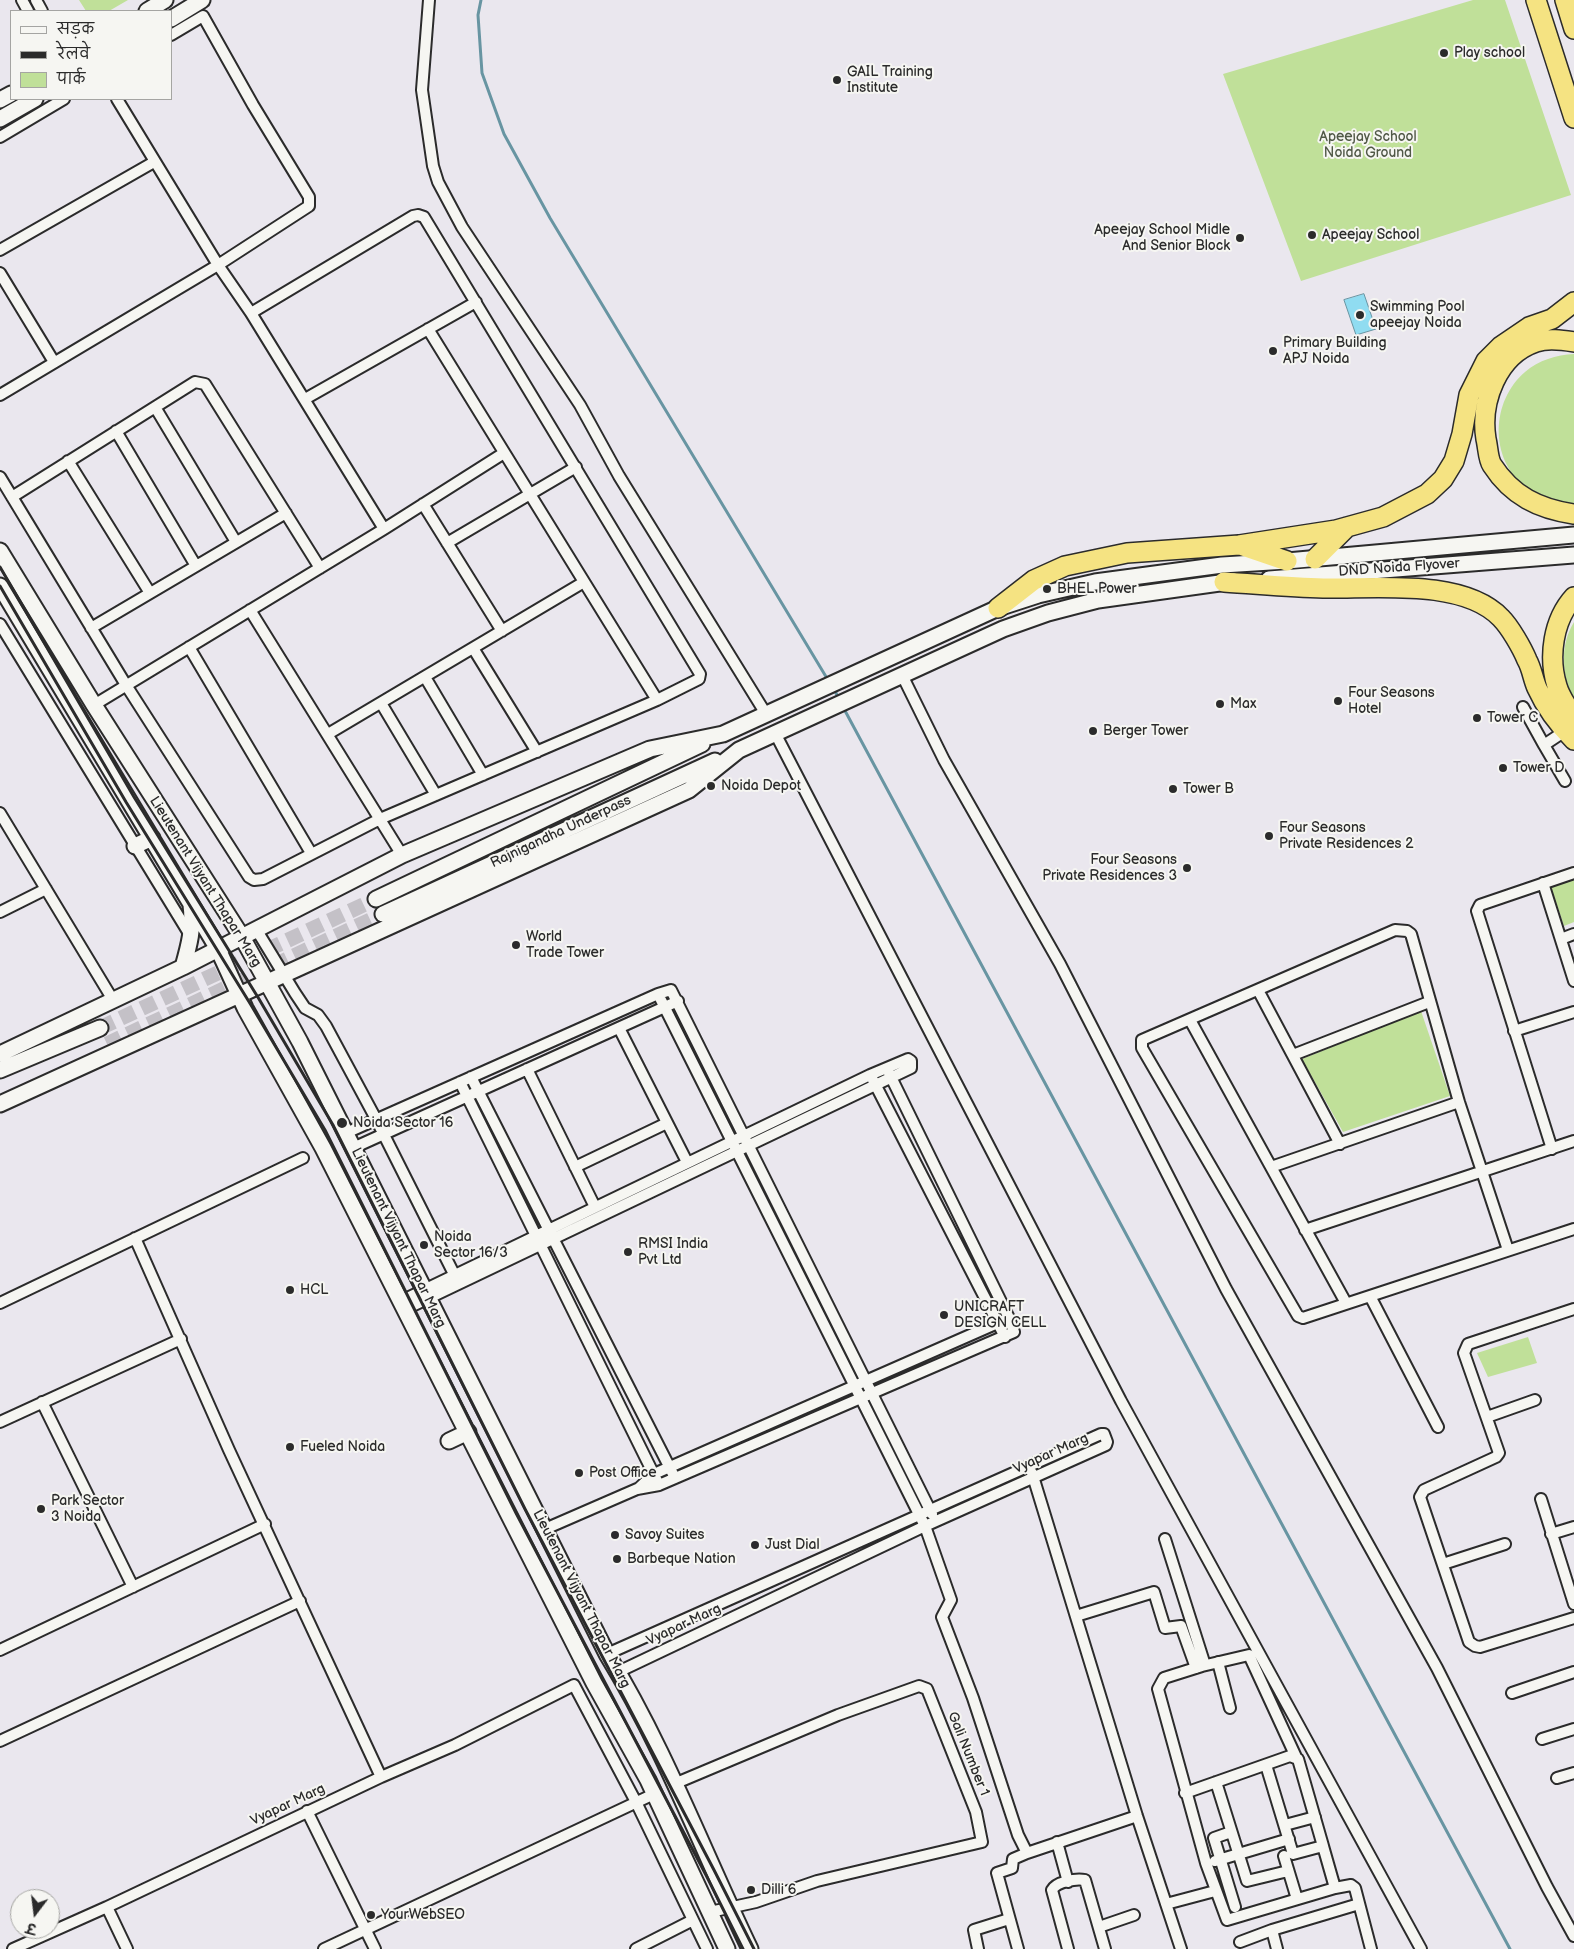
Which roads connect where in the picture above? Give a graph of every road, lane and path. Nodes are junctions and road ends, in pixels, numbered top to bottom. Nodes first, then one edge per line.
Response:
1 (165, 0) edge
2 (202, 0) edge
3 (429, 0) edge
4 (1536, 0) edge
5 (1565, 0) edge
6 (149, 10) edge
7 (172, 18) edge
8 (1574, 29) edge
9 (172, 34) edge
10 (33, 100) edge
11 (62, 100) edge
12 (118, 100) edge
13 (1574, 118) edge
14 (0, 119) edge
15 (0, 137) edge
16 (154, 162) junction
17 (0, 250) edge
18 (218, 265) junction
19 (0, 273) edge
20 (476, 302) junction
21 (1574, 302) edge
22 (251, 313) junction
23 (428, 329) junction
24 (1574, 342) edge
25 (54, 362) junction
26 (0, 395) edge
27 (305, 399) junction
28 (155, 407) junction
29 (116, 432) junction
30 (504, 453) junction
31 (68, 461) junction
32 (576, 468) junction
33 (0, 477) edge
34 (530, 494) junction
35 (12, 497) junction
36 (423, 504) junction
37 (286, 513) junction
38 (1574, 514) edge
39 (1347, 527) junction
40 (384, 528) junction
41 (1574, 535) edge
42 (236, 542) junction
43 (447, 543) junction
44 (1239, 545) junction
45 (0, 551) edge
46 (1574, 555) edge
47 (1315, 559) junction
48 (1287, 561) junction
49 (196, 566) junction
50 (320, 568) junction
51 (584, 582) junction
52 (1224, 582) junction
53 (0, 586) edge
54 (150, 593) junction
55 (1574, 597) edge
56 (998, 608) junction
57 (250, 610) junction
58 (17, 614) junction
59 (0, 623) edge
60 (92, 628) junction
61 (502, 631) junction
62 (189, 647) junction
63 (473, 648) junction
64 (425, 677) junction
65 (897, 677) junction
66 (126, 685) junction
67 (657, 700) junction
68 (381, 703) junction
69 (94, 705) junction
70 (1523, 707) dead end
71 (771, 712) junction
72 (781, 730) junction
73 (1571, 730) edge
74 (328, 734) junction
75 (723, 734) junction
76 (1544, 746) junction
77 (739, 750) junction
78 (537, 752) junction
79 (483, 775) junction
80 (1565, 780) dead end
81 (436, 795) junction
82 (0, 813) edge
83 (380, 819) junction
84 (152, 838) junction
85 (135, 846) junction
86 (311, 853) junction
87 (402, 855) junction
88 (1574, 873) edge
89 (1543, 883) junction
90 (46, 889) junction
91 (376, 899) tunnel mouth
92 (190, 901) junction
93 (0, 912) edge
94 (383, 914) tunnel mouth
95 (256, 929) junction
96 (1574, 934) edge
97 (191, 936) junction
98 (242, 937) junction
99 (1561, 939) junction
100 (218, 949) junction
101 (183, 967) junction
102 (283, 975) junction
103 (1574, 981) edge
104 (266, 982) junction
105 (1258, 990) junction
106 (658, 994) junction
107 (238, 995) junction
108 (113, 1000) junction
109 (678, 1001) junction
110 (1429, 1002) junction
111 (664, 1007) junction
112 (1574, 1012) edge
113 (1190, 1020) junction
114 (100, 1028) tunnel mouth
115 (619, 1028) junction
116 (1514, 1031) junction
117 (107, 1044) tunnel mouth
118 (0, 1054) edge
119 (1293, 1055) junction
120 (528, 1069) junction
121 (0, 1070) edge
122 (889, 1072) junction
123 (870, 1074) junction
124 (471, 1077) junction
125 (460, 1082) junction
126 (875, 1085) junction
127 (478, 1091) junction
128 (0, 1092) edge
129 (467, 1096) junction
130 (1459, 1102) junction
131 (0, 1104) edge
132 (376, 1119) junction
133 (667, 1123) junction
134 (346, 1133) junction
135 (383, 1134) junction
136 (747, 1140) junction
137 (1574, 1141) edge
138 (1340, 1144) junction
139 (734, 1146) junction
140 (353, 1148) junction
141 (1552, 1148) junction
142 (303, 1158) dead end
143 (687, 1162) junction
144 (575, 1167) junction
145 (1271, 1167) junction
146 (1482, 1171) junction
147 (595, 1206) junction
148 (1306, 1230) junction
149 (1573, 1231) edge
150 (551, 1233) junction
151 (135, 1238) junction
152 (538, 1240) junction
153 (1508, 1250) junction
154 (456, 1279) junction
155 (426, 1294) junction
156 (1370, 1296) junction
157 (0, 1303) edge
158 (1346, 1303) junction
159 (403, 1305) junction
160 (1574, 1309) edge
161 (1009, 1318) junction
162 (998, 1323) junction
163 (599, 1329) junction
164 (585, 1336) junction
165 (1005, 1337) junction
166 (181, 1339) junction
167 (866, 1381) junction
168 (854, 1386) junction
169 (872, 1394) junction
170 (860, 1399) junction
171 (1535, 1400) dead end
172 (42, 1402) junction
173 (641, 1410) junction
174 (1487, 1417) junction
175 (626, 1418) junction
176 (0, 1422) edge
177 (1438, 1427) dead end
178 (468, 1432) junction
179 (449, 1441) dead end
180 (1030, 1465) junction
181 (670, 1467) junction
182 (654, 1474) junction
183 (675, 1478) junction
184 (1034, 1478) junction
185 (659, 1485) junction
186 (637, 1489) junction
187 (1541, 1499) dead end
188 (930, 1510) junction
189 (918, 1515) junction
190 (936, 1521) junction
191 (265, 1524) junction
192 (925, 1526) junction
193 (1574, 1527) edge
194 (545, 1529) junction
195 (1551, 1534) junction
196 (1165, 1539) dead end
197 (1505, 1544) dead end
198 (1443, 1564) junction
199 (133, 1587) junction
200 (300, 1601) junction
201 (1574, 1604) edge
202 (1076, 1616) junction
203 (1574, 1618) edge
204 (0, 1650) edge
205 (609, 1653) junction
206 (1218, 1662) junction
207 (1199, 1667) junction
208 (618, 1672) junction
209 (1574, 1672) edge
210 (1512, 1693) dead end
211 (1230, 1708) dead end
212 (1574, 1729) edge
213 (1, 1738) edge
214 (1542, 1739) dead end
215 (1296, 1757) junction
216 (1266, 1765) junction
217 (1574, 1773) edge
218 (381, 1777) junction
219 (1557, 1778) dead end
220 (1216, 1782) junction
221 (674, 1784) junction
222 (1185, 1793) junction
223 (654, 1794) junction
224 (636, 1802) junction
225 (307, 1811) junction
226 (1137, 1816) junction
227 (1315, 1817) junction
228 (1285, 1825) junction
229 (1232, 1832) junction
230 (1289, 1838) junction
231 (1057, 1842) junction
232 (1323, 1846) junction
233 (1028, 1853) junction
234 (1238, 1854) junction
235 (1284, 1856) dead end
236 (1220, 1859) junction
237 (1206, 1863) junction
238 (1288, 1871) junction
239 (1068, 1882) junction
240 (1335, 1888) junction
241 (1215, 1891) junction
242 (1297, 1899) junction
243 (1166, 1904) junction
244 (1359, 1904) junction
245 (107, 1907) junction
246 (1235, 1907) dead end
247 (731, 1908) junction
248 (710, 1912) junction
249 (1134, 1916) dead end
250 (1009, 1919) junction
251 (693, 1920) junction
252 (1099, 1928) junction
253 (366, 1930) junction
254 (1272, 1930) junction
255 (1574, 1936) edge
256 (1240, 1942) dead end
257 (13, 1949) edge
258 (127, 1949) edge
259 (324, 1949) edge
260 (375, 1949) edge
261 (636, 1949) edge
262 (707, 1949) edge
263 (727, 1949) edge
264 (750, 1949) edge
265 (978, 1949) edge
266 (1018, 1949) edge
267 (1068, 1949) edge
268 (1105, 1949) edge
269 (1181, 1949) edge
270 (1277, 1949) edge
271 (1371, 1949) edge
272 (1421, 1949) edge

1 - 6 main road
2 - 7 main road
3 - 71 street
4 - 13 highway
5 - 8 highway
9 - 18 street
10 - 14 main road
11 - 15 street
12 - 16 street
16 - 17 street
16 - 18 street
18 - 22 street
18 - 25 street
19 - 25 street
20 - 22 street
20 - 23 street
20 - 32 street
21 - 39 highway
22 - 27 street
23 - 27 street
23 - 30 street
24 - 38 highway
25 - 26 street
27 - 40 street
28 - 29 street
28 - 37 street
28 - 42 street
29 - 31 street
29 - 49 street
30 - 34 street
30 - 36 street
31 - 35 street
31 - 54 street
32 - 34 street
32 - 67 street
33 - 35 street
34 - 43 street
34 - 51 street
35 - 60 street
36 - 40 street
36 - 43 street
37 - 42 street
37 - 50 street
39 - 44 highway
39 - 47 highway
40 - 50 street
41 - 47 main road, DND Noida Flyover
42 - 49 street
43 - 61 street
44 - 48 highway
44 - 56 highway
45 - 69 main road, Lieutenant Vijyant Thapar Marg
46 - 52 main road, DND Noida Flyover
47 - 48 main road, DND Noida Flyover
48 - 56 main road, DND Noida Flyover
49 - 54 street
50 - 57 street
51 - 61 street
51 - 67 street
52 - 65 main road, DND Noida Flyover
52 - 73 highway
53 - 58 main road, Lieutenant Vijyant Thapar Marg
54 - 60 street
55 - 73 highway
56 - 71 main road, DND Noida Flyover
57 - 62 street
57 - 74 street
58 - 59 street
58 - 84 main road, Lieutenant Vijyant Thapar Marg
59 - 85 street
60 - 66 street
61 - 63 street
62 - 66 street
62 - 86 street
63 - 64 street
63 - 78 street
64 - 68 street
64 - 79 street
65 - 72 main road, DND Noida Flyover
65 - 255 street
66 - 69 street
66 - 86 street
67 - 78 street
68 - 74 street
68 - 81 street
69 - 98 main road, Lieutenant Vijyant Thapar Marg
70 - 76 street
71 - 75 main road, DND Noida Flyover
72 - 77 main road, DND Noida Flyover
72 - 272 street
73 - 76 street
74 - 83 street
75 - 87 main road
75 - 91 main road, Rajnigandha Underpass
76 - 80 street
77 - 94 main road, Rajnigandha Underpass
77 - 102 main road
78 - 79 street
79 - 81 street
81 - 83 street
82 - 90 street
83 - 86 street
83 - 87 street
84 - 85 main road
84 - 92 main road, Lieutenant Vijyant Thapar Marg
85 - 97 street
87 - 95 main road
88 - 89 street
89 - 99 street
89 - 116 street
90 - 93 street
90 - 108 street
92 - 97 main road
92 - 100 main road, Lieutenant Vijyant Thapar Marg
95 - 98 main road
95 - 102 street
96 - 99 street
97 - 101 main road
98 - 100 main road
98 - 104 main road, Lieutenant Vijyant Thapar Marg
99 - 103 street
100 - 101 main road
100 - 107 main road, Lieutenant Vijyant Thapar Marg
101 - 108 main road
102 - 104 main road
102 - 132 street
104 - 107 main road
104 - 134 main road, Lieutenant Vijyant Thapar Marg
105 - 110 street
105 - 113 street
105 - 119 street
106 - 109 street
106 - 111 street
106 - 124 street
107 - 131 main road
107 - 159 main road, Lieutenant Vijyant Thapar Marg
108 - 118 main road
109 - 111 street
109 - 136 street
110 - 119 street
110 - 130 street
111 - 115 street
111 - 139 street
112 - 116 street
113 - 145 street
113 - 158 street
114 - 121 main road
115 - 120 street
115 - 133 street
116 - 141 street
117 - 128 main road
119 - 138 street
120 - 127 street
120 - 144 street
122 - 123 street
122 - 126 street
122 - 161 street
123 - 126 street
123 - 136 street
124 - 125 street
124 - 127 street
125 - 129 street
125 - 132 street
126 - 136 street
126 - 162 street
127 - 129 street
127 - 150 street
129 - 135 street
129 - 152 street
130 - 138 street
130 - 146 street
132 - 134 street
132 - 135 street
133 - 143 street
133 - 144 street
134 - 140 main road, Lieutenant Vijyant Thapar Marg
135 - 140 street
135 - 154 street
136 - 139 street
136 - 167 street
137 - 141 street
138 - 145 street
139 - 143 street
139 - 150 street
139 - 168 street
140 - 155 main road, Lieutenant Vijyant Thapar Marg
141 - 146 street
142 - 151 street
143 - 147 street
144 - 147 street
145 - 148 street
146 - 148 street
146 - 153 street
147 - 150 street
148 - 158 street
149 - 153 street
150 - 152 street
150 - 163 street
151 - 157 street
151 - 166 street
152 - 154 street
152 - 164 street
153 - 156 street
154 - 155 street
155 - 159 street
155 - 194 main road, Lieutenant Vijyant Thapar Marg
156 - 158 street
156 - 177 street
159 - 178 main road, Lieutenant Vijyant Thapar Marg
160 - 174 street
161 - 162 street
161 - 165 street
162 - 165 street
162 - 167 street
163 - 164 street
163 - 173 street
164 - 175 street
165 - 169 street
166 - 172 street
166 - 191 street
167 - 168 street
167 - 169 street
168 - 170 street
168 - 181 street
169 - 170 street
169 - 188 street
170 - 183 street
170 - 189 street
171 - 174 street
172 - 176 street
172 - 199 street
173 - 175 street
173 - 181 street
174 - 198 street
175 - 182 street
178 - 179 main road
178 - 223 main road, Lieutenant Vijyant Thapar Marg
180 - 184 street
180 - 184 street, Vyapar Marg
180 - 188 street, Vyapar Marg
181 - 182 street
181 - 183 street
182 - 185 street
182 - 186 street
183 - 185 street
184 - 190 street, Vyapar Marg
184 - 202 street
185 - 186 street
186 - 194 street
187 - 195 street
188 - 189 street, Vyapar Marg
188 - 190 street
189 - 192 street
189 - 205 street, Vyapar Marg
190 - 192 street, Vyapar Marg
191 - 199 street
191 - 200 street
192 - 208 street, Vyapar Marg
192 - 233 street
193 - 195 street
194 - 205 main road, Lieutenant Vijyant Thapar Marg
195 - 201 street
196 - 207 street
197 - 198 street
198 - 203 street
199 - 204 street
200 - 213 street
200 - 218 street
202 - 207 street
202 - 226 street
205 - 208 main road, Lieutenant Vijyant Thapar Marg
206 - 207 street
206 - 211 street
206 - 215 street
207 - 222 street
208 - 221 main road, Lieutenant Vijyant Thapar Marg
209 - 210 street
212 - 214 street
215 - 216 street
215 - 227 street
216 - 220 street
216 - 228 street
217 - 219 street
218 - 224 street, Vyapar Marg
218 - 225 street, Vyapar Marg
220 - 222 street
220 - 229 street
221 - 247 main road, Lieutenant Vijyant Thapar Marg
221 - 247 street, Gali Number 1
222 - 237 street
223 - 224 street
223 - 248 main road, Lieutenant Vijyant Thapar Marg
224 - 251 street
224 - 253 street
225 - 245 street, Vyapar Marg
225 - 253 street
226 - 231 street
226 - 243 street
227 - 228 street
227 - 232 street
228 - 230 street
229 - 234 street
229 - 236 street
230 - 232 street
230 - 234 street
231 - 233 street
231 - 239 street
232 - 240 street
233 - 250 street
234 - 236 street
234 - 238 street
235 - 238 street
236 - 237 street
236 - 246 street
237 - 241 street
238 - 242 street
239 - 252 street
239 - 267 street
240 - 242 street
240 - 244 street
241 - 242 street
241 - 243 street
243 - 269 street
244 - 254 street
244 - 271 street
245 - 257 street, Vyapar Marg
245 - 258 street
247 - 248 street
247 - 264 main road, Lieutenant Vijyant Thapar Marg
248 - 263 main road, Lieutenant Vijyant Thapar Marg
249 - 252 street
250 - 265 street
250 - 266 street
251 - 261 street
251 - 262 street
252 - 268 street
253 - 259 street
253 - 260 street
254 - 256 street
254 - 270 street

